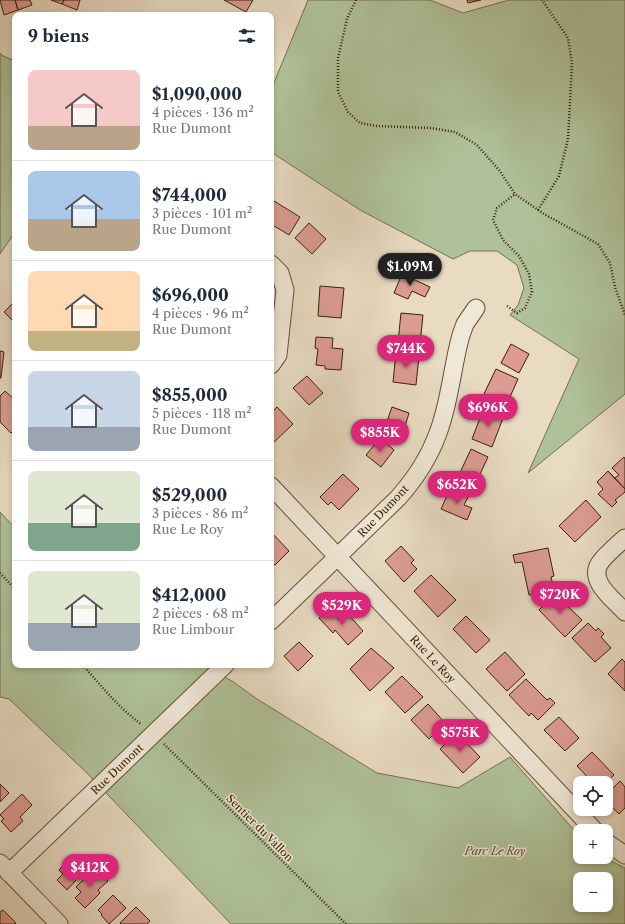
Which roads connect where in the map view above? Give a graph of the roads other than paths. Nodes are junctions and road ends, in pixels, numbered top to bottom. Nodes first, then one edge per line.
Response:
1 (274, 267) edge
2 (476, 308) dead end
3 (274, 361) edge
4 (274, 489) edge
5 (625, 538) edge
6 (338, 557) junction
7 (625, 612) edge
8 (274, 618) edge
9 (222, 668) edge
10 (588, 824) edge
11 (613, 847) edge
12 (625, 855) edge
13 (5, 868) edge
14 (59, 924) edge

1 - 3 street
2 - 6 street, Rue Dumont
4 - 6 street, Rue Le Roy
5 - 7 street
6 - 8 street, Rue Dumont
6 - 10 street, Rue Le Roy
9 - 13 street, Rue Dumont
11 - 12 street
13 - 14 street

